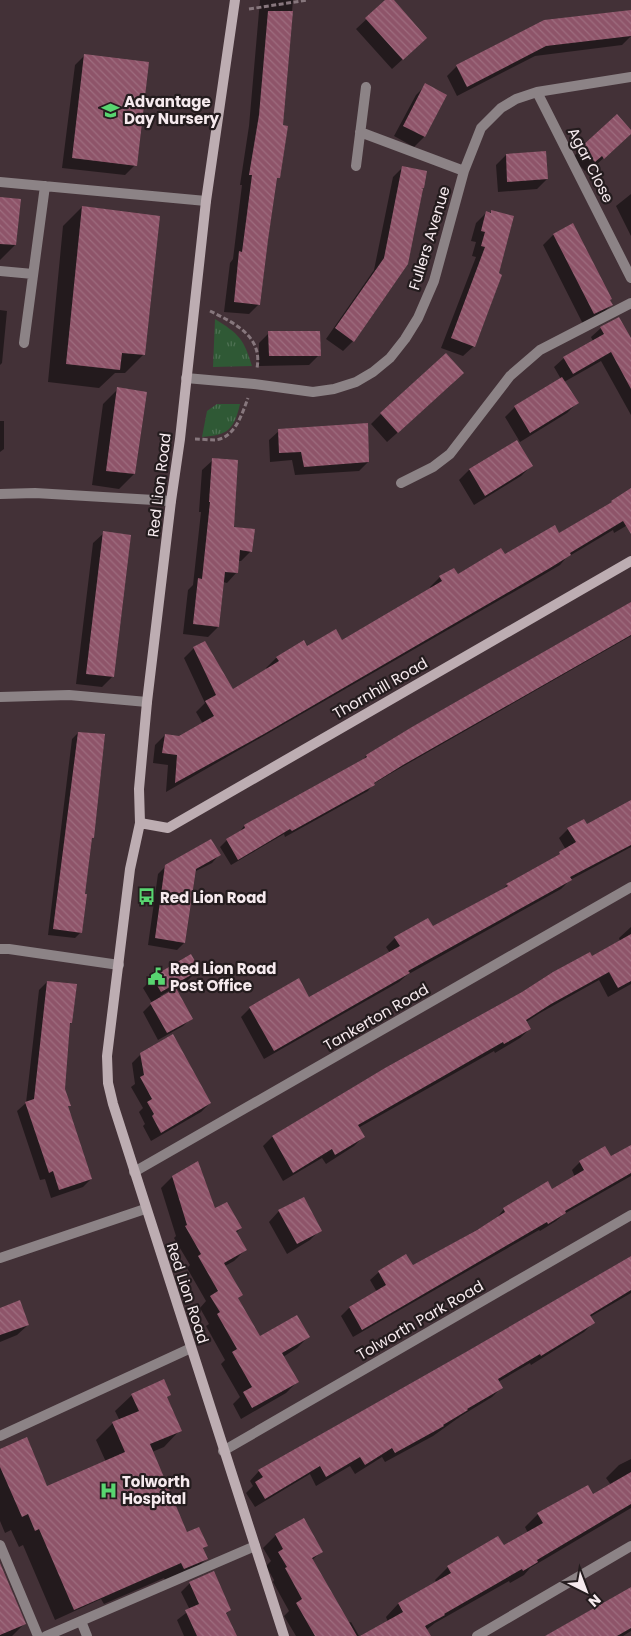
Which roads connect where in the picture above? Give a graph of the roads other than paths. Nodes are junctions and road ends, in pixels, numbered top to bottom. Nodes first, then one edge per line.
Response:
1 (234, 4) edge
2 (631, 77) edge
3 (366, 87) dead end
4 (537, 92) junction
5 (360, 132) junction
6 (356, 166) dead end
7 (464, 171) junction
8 (0, 182) edge
9 (45, 186) junction
10 (206, 201) junction
11 (0, 271) edge
12 (33, 274) junction
13 (631, 278) edge
14 (631, 302) edge
15 (24, 343) dead end
16 (186, 378) junction
17 (401, 483) dead end
18 (0, 494) edge
19 (171, 501) junction
20 (631, 560) edge
21 (0, 697) edge
22 (148, 702) junction
23 (140, 822) junction
24 (631, 886) edge
25 (0, 949) edge
26 (118, 965) junction
27 (134, 1172) junction
28 (146, 1209) junction
29 (631, 1216) edge
30 (0, 1258) edge
31 (191, 1348) junction
32 (0, 1436) edge
33 (223, 1451) junction
34 (0, 1544) edge
35 (255, 1546) junction
36 (631, 1546) edge
37 (81, 1621) junction
38 (38, 1636) edge
39 (46, 1636) edge
40 (87, 1636) edge
41 (284, 1636) edge
42 (477, 1636) edge

1 - 10 street, Red Lion Road
2 - 4 street, Fullers Avenue
3 - 5 street
4 - 7 street, Fullers Avenue
4 - 13 street, Agar Close
5 - 6 street
5 - 7 street
7 - 16 street, Fullers Avenue
8 - 9 street
9 - 10 street
9 - 12 street
10 - 16 street, Red Lion Road
11 - 12 street
12 - 15 street
14 - 17 street
16 - 19 street, Red Lion Road
18 - 19 street
19 - 22 street, Red Lion Road
20 - 23 street, Thornhill Road
21 - 22 street
22 - 23 street, Red Lion Road
23 - 26 street, Red Lion Road
24 - 27 street, Tankerton Road
25 - 26 street
26 - 27 street, Red Lion Road
27 - 28 street, Red Lion Road
28 - 30 street
28 - 31 street, Red Lion Road
29 - 33 street, Tolworth Park Road
31 - 32 street
31 - 33 street, Red Lion Road
33 - 35 street, Red Lion Road
34 - 38 street
35 - 37 street
35 - 41 street, Red Lion Road
36 - 42 street
37 - 39 street
37 - 40 street

